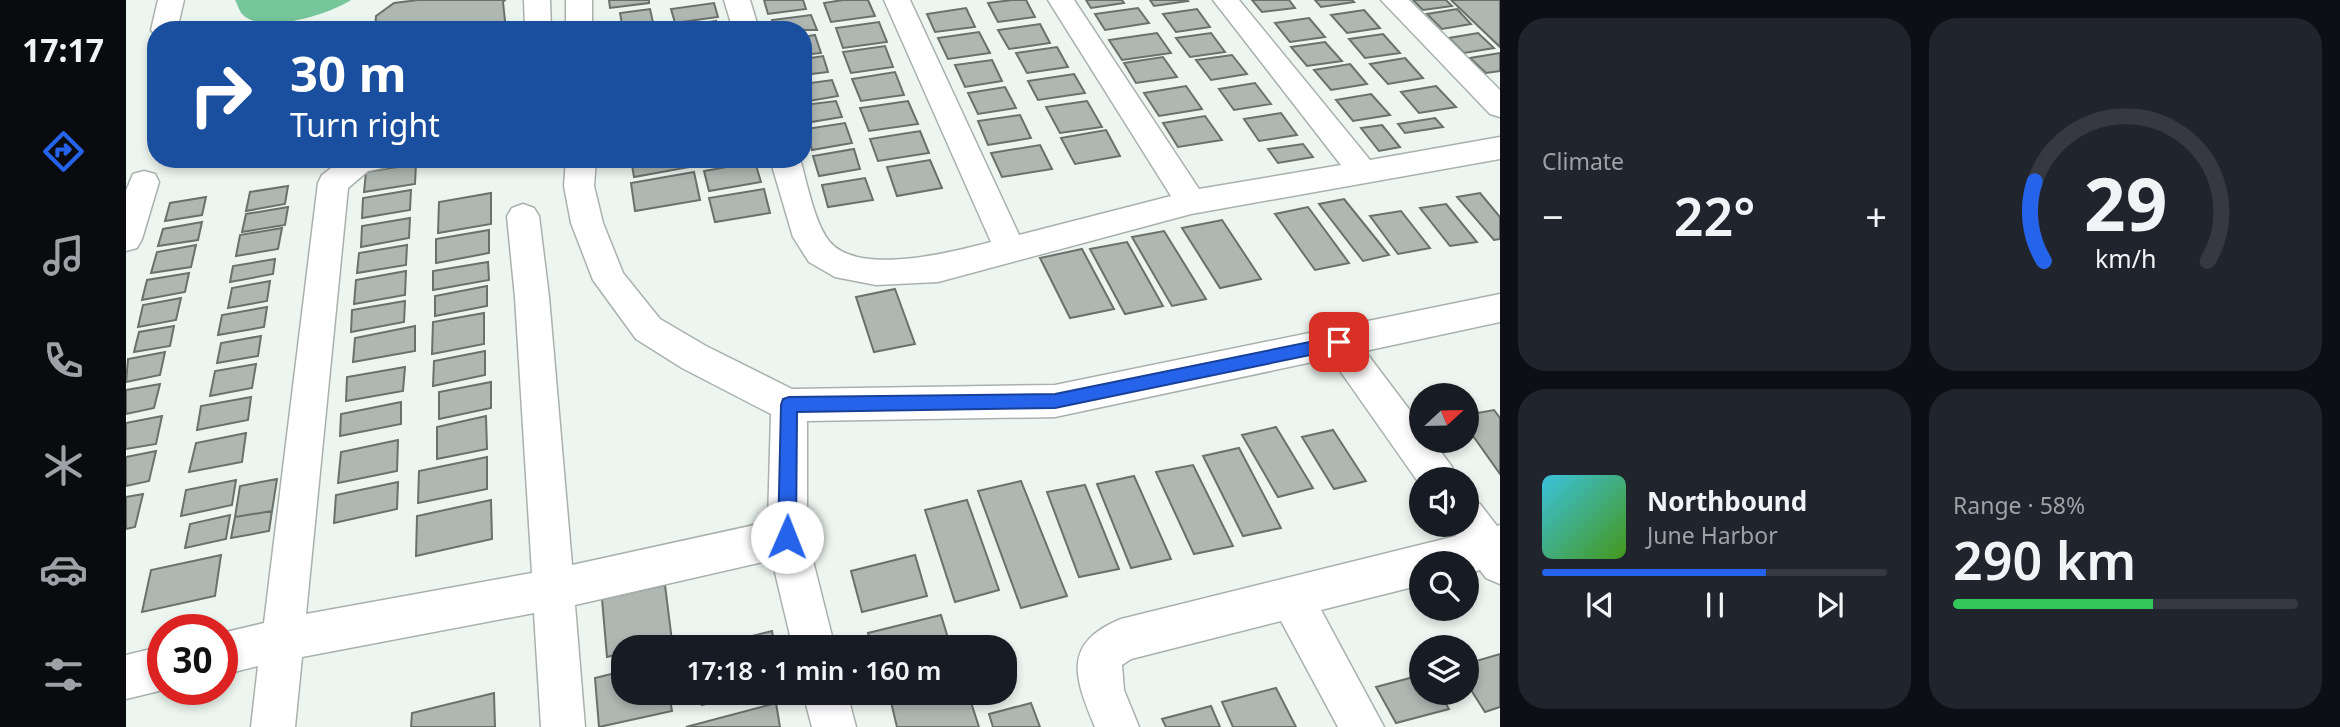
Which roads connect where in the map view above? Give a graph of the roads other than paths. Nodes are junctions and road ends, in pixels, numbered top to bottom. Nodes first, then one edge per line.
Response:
1 (172, 0) edge
2 (537, 0) edge
3 (579, 0) edge
4 (737, 0) edge
5 (897, 0) edge
6 (1061, 0) edge
7 (1227, 0) edge
8 (1394, 0) edge
9 (166, 21) edge
10 (538, 21) edge
11 (579, 21) edge
12 (743, 21) edge
13 (1500, 107) edge
14 (1500, 148) edge
15 (353, 168) edge
16 (580, 168) edge
17 (788, 168) edge
18 (1363, 172) junction
19 (144, 182) dead end
20 (1191, 202) junction
21 (523, 215) dead end
22 (126, 239) edge
23 (1010, 250) junction
24 (1500, 308) edge
25 (1339, 342) junction
26 (789, 405) junction
27 (1430, 467) edge
28 (787, 537) junction
29 (1489, 544) edge
30 (1467, 551) edge
31 (1409, 568) edge
32 (555, 589) junction
33 (1291, 597) junction
34 (811, 635) edge
35 (283, 639) junction
36 (238, 650) edge
37 (147, 672) edge
38 (126, 677) edge
39 (828, 705) edge
40 (273, 727) edge
41 (564, 727) edge
42 (834, 727) edge
43 (1117, 727) edge
44 (1362, 727) edge

1 - 9 street
2 - 10 street
3 - 11 street
4 - 12 street
5 - 23 street
6 - 20 street
7 - 18 street
8 - 13 street
14 - 18 street
15 - 35 street
16 - 26 street
17 - 23 street
18 - 20 street
19 - 22 street
20 - 23 street
21 - 32 street
24 - 25 street
25 - 26 street
25 - 27 street
26 - 28 street
28 - 32 street
28 - 34 street
29 - 30 street
31 - 33 street
32 - 35 street
32 - 41 street
33 - 43 street
33 - 44 street
35 - 36 street
35 - 40 street
37 - 38 street
39 - 42 street

